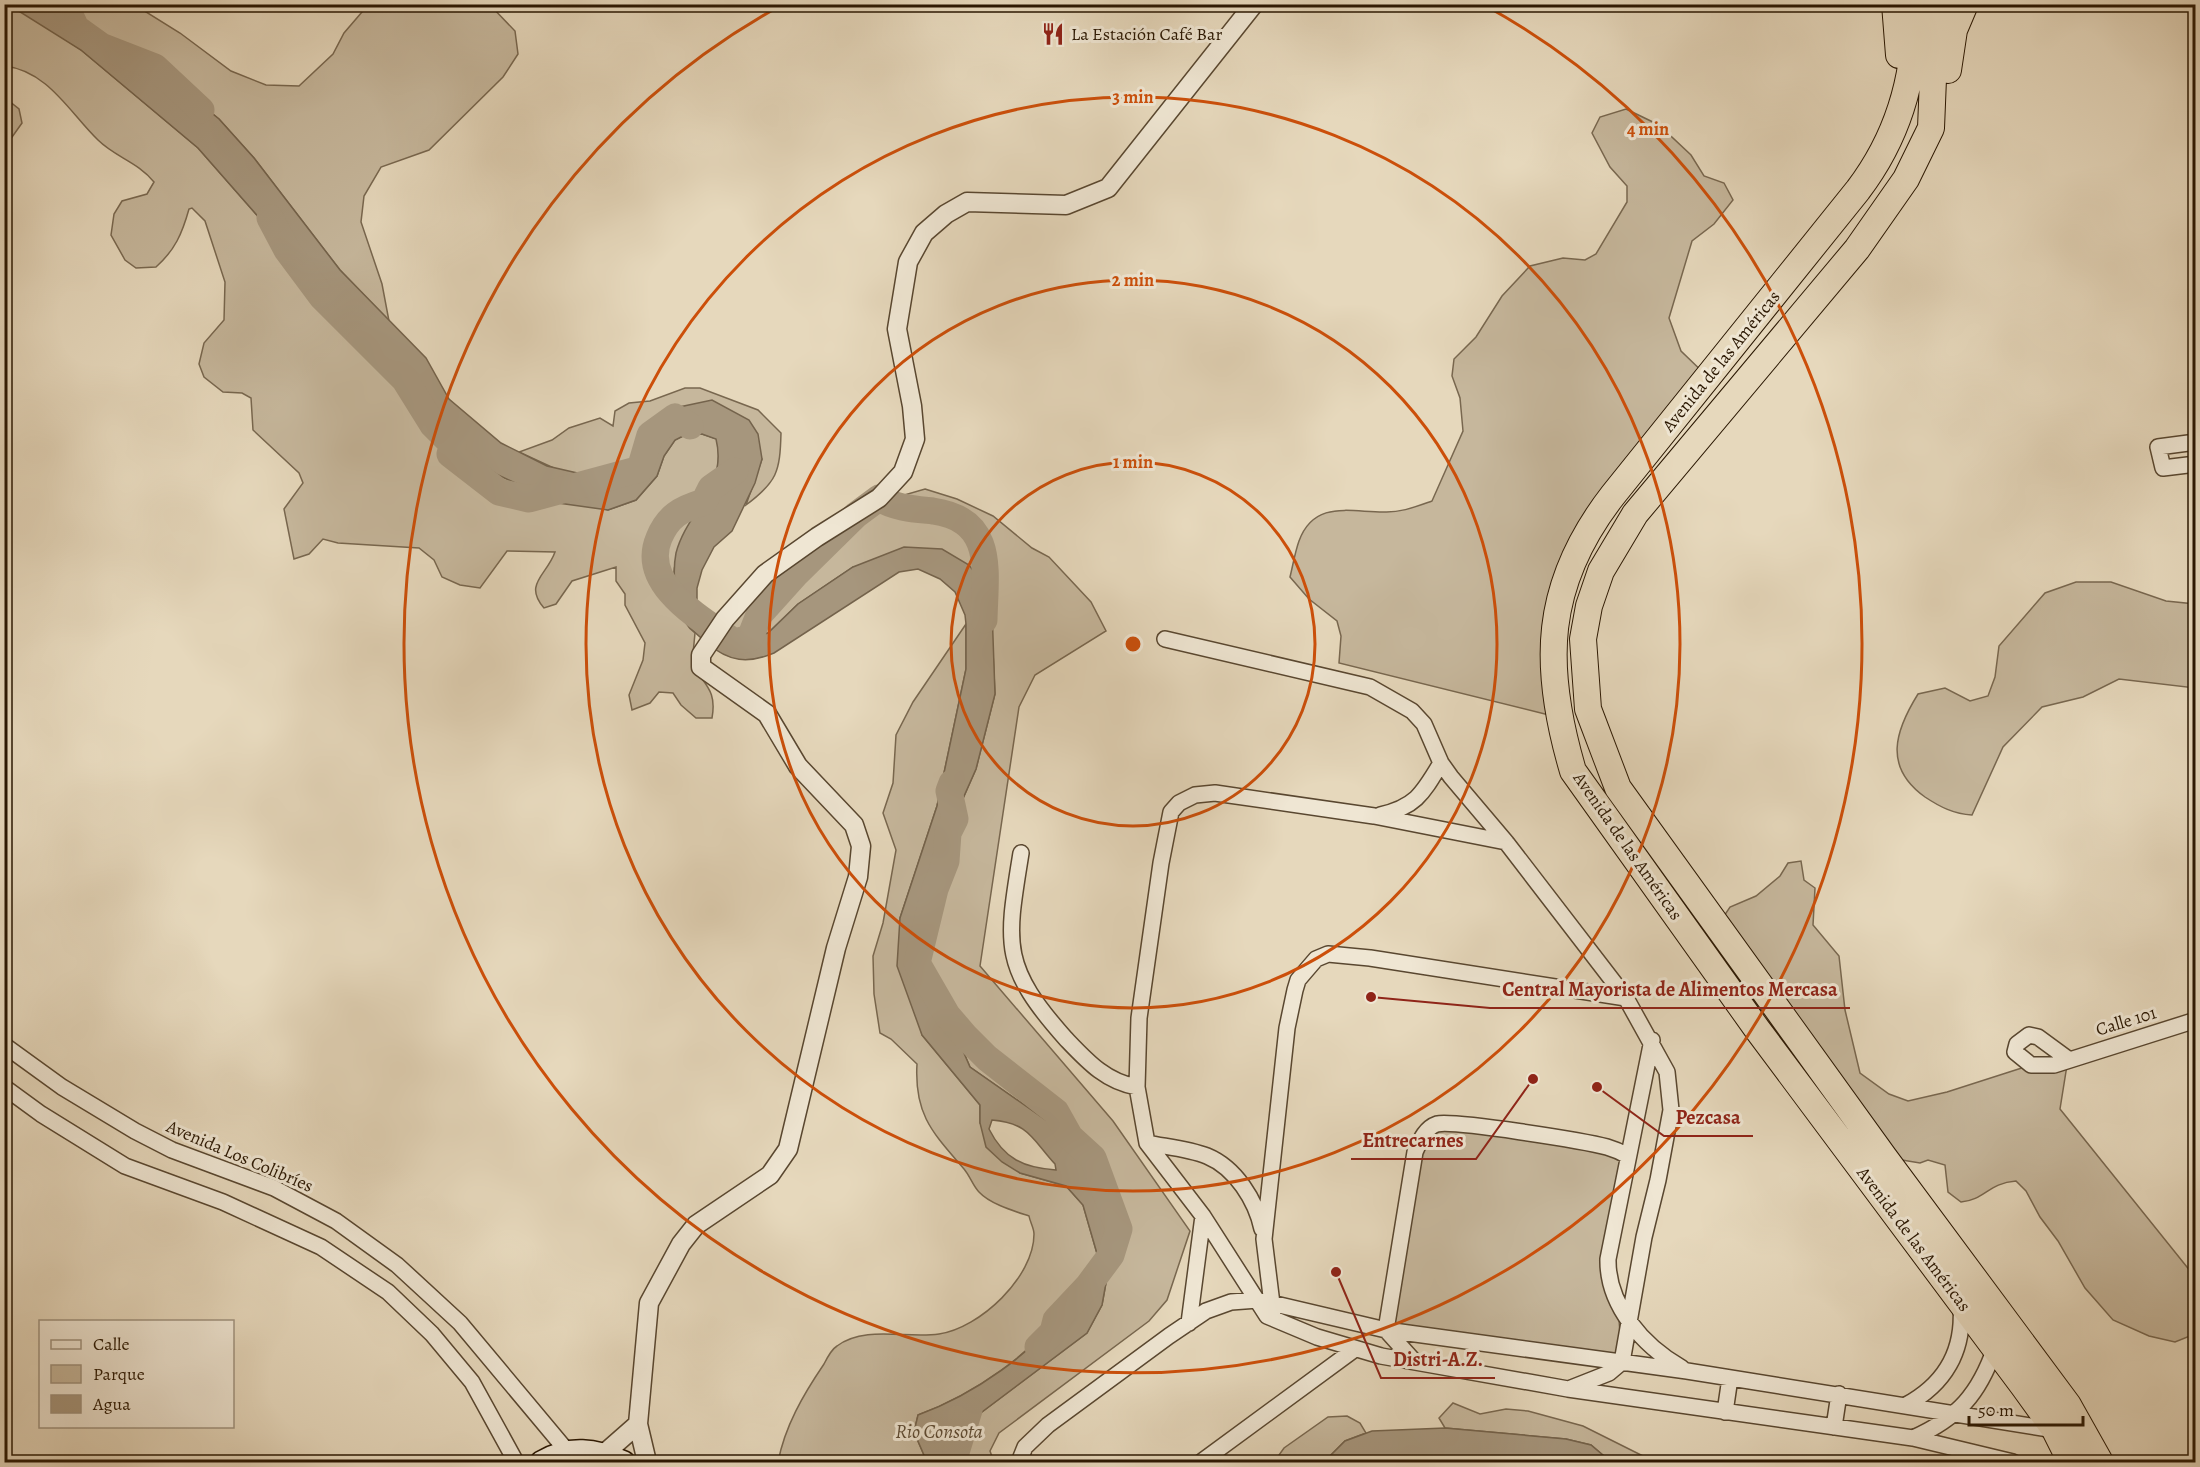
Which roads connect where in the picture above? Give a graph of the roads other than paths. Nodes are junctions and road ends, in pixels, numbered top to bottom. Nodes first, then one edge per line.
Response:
1 (1254, 4) edge
2 (1896, 4) edge
3 (1916, 4) edge
4 (1940, 4) edge
5 (1965, 4) edge
6 (1897, 122) junction
7 (1931, 128) junction
8 (2196, 442) edge
9 (2196, 464) edge
10 (1166, 639) dead end
11 (1441, 763) junction
12 (1374, 816) junction
13 (1506, 842) junction
14 (1021, 853) dead end
15 (1626, 998) junction
16 (2196, 1020) edge
17 (1652, 1040) junction
18 (4, 1045) edge
19 (2068, 1059) dead end
20 (4, 1087) edge
21 (1137, 1087) junction
22 (1148, 1143) junction
23 (1628, 1156) junction
24 (1203, 1216) junction
25 (1264, 1239) junction
26 (1988, 1300) junction
27 (1266, 1301) junction
28 (1961, 1304) junction
29 (1618, 1305) junction
30 (1629, 1320) junction
31 (1189, 1323) junction
32 (1386, 1330) junction
33 (1995, 1348) junction
34 (1355, 1349) junction
35 (1414, 1361) junction
36 (1622, 1362) junction
37 (1687, 1371) junction
38 (1731, 1378) junction
39 (1568, 1389) junction
40 (1839, 1394) junction
41 (1906, 1405) junction
42 (1725, 1412) junction
43 (1955, 1414) junction
44 (638, 1424) junction
45 (1834, 1427) junction
46 (2055, 1431) junction
47 (1913, 1438) junction
48 (2088, 1438) junction
49 (1228, 1443) junction
50 (567, 1451) junction
51 (605, 1453) junction
52 (516, 1462) edge
53 (541, 1462) edge
54 (624, 1462) edge
55 (646, 1462) edge
56 (1019, 1462) edge
57 (1201, 1462) edge
58 (1213, 1462) edge
59 (2013, 1462) edge
60 (2071, 1462) edge
61 (2100, 1462) edge

1 - 44 street
2 - 6 highway
3 - 6 highway, Avenida de las Américas
4 - 7 highway, Avenida de las Américas
5 - 7 highway
6 - 28 highway, Avenida de las Américas
7 - 26 highway, Avenida de las Américas
8 - 9 street
10 - 11 street
11 - 12 street
11 - 13 street
12 - 13 street
12 - 21 street
13 - 15 street
14 - 21 street
15 - 17 street
15 - 25 street
16 - 19 street, Calle 101
17 - 23 street
17 - 30 street
18 - 50 street, Avenida Los Colibríes
20 - 52 street
21 - 22 street
22 - 24 street
22 - 25 street
23 - 29 street
23 - 32 street
24 - 27 street
24 - 31 street
25 - 27 street
26 - 33 highway
26 - 48 highway, Avenida de las Américas
27 - 31 street
27 - 32 street
27 - 34 street
28 - 33 highway, Avenida de las Américas
28 - 41 street
29 - 30 street
29 - 36 street
30 - 36 street
30 - 37 street
31 - 56 street
32 - 35 street
32 - 36 street
33 - 43 street
33 - 46 highway, Avenida de las Américas
34 - 35 street
34 - 49 street
35 - 39 street
36 - 37 street
36 - 39 street
37 - 38 street
38 - 40 street
38 - 42 street
39 - 42 street
40 - 41 street
40 - 45 street
41 - 43 street
42 - 45 street
43 - 46 street
43 - 47 street
44 - 51 street
44 - 55 street
45 - 47 street
46 - 48 highway
46 - 60 highway, Avenida de las Américas
47 - 59 street
48 - 61 highway, Avenida de las Américas
49 - 57 street
49 - 58 street
50 - 51 main road
50 - 53 main road
51 - 54 main road

